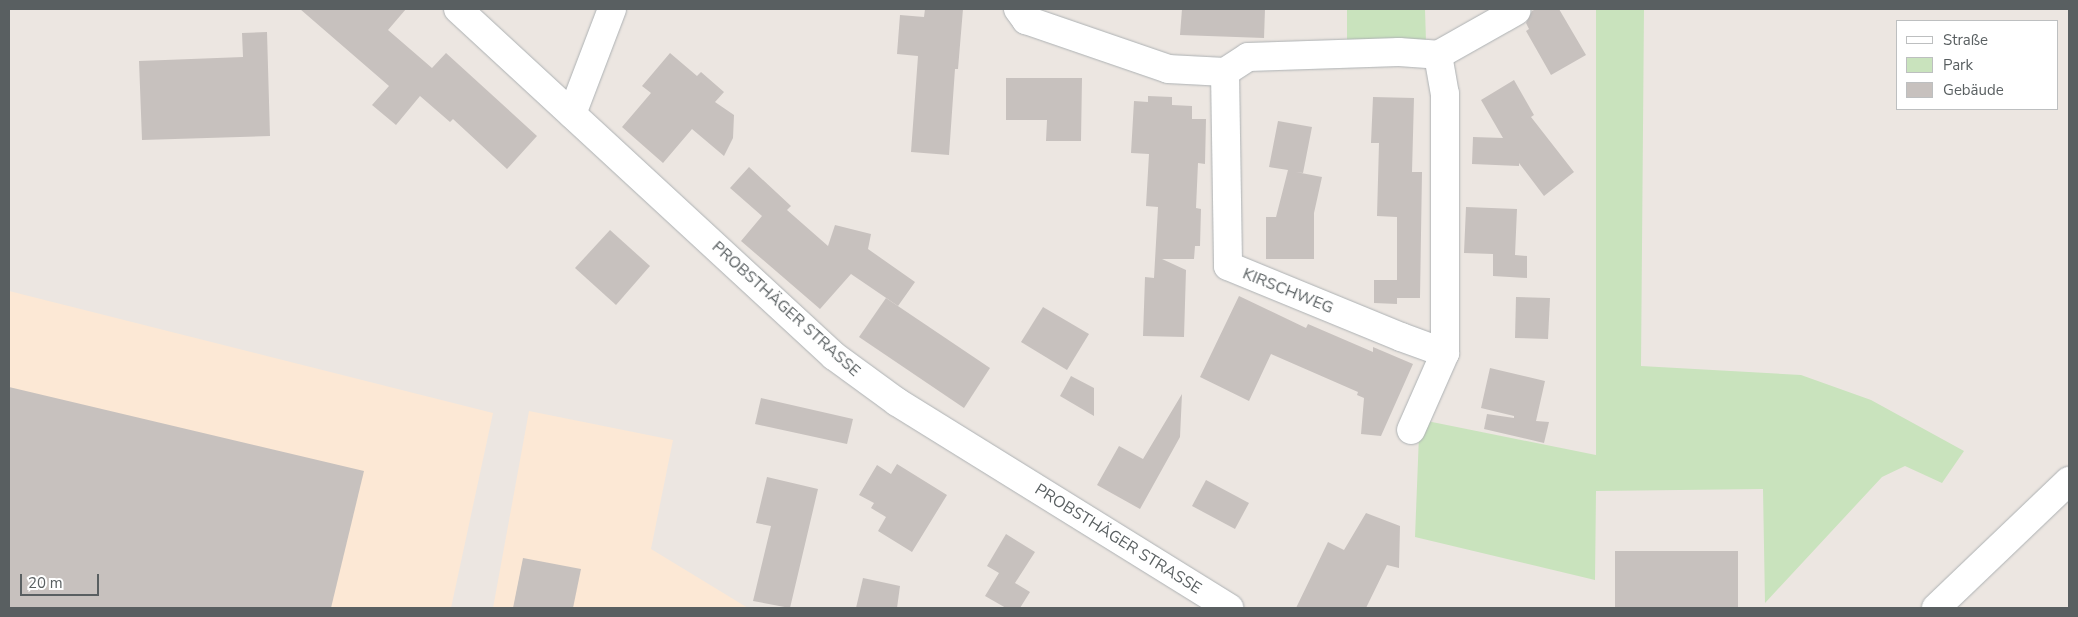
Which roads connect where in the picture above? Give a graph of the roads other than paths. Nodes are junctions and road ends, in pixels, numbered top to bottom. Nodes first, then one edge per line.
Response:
1 (458, 9) edge
2 (612, 9) edge
3 (1018, 9) edge
4 (1516, 11) dead end
5 (1438, 55) junction
6 (1225, 72) junction
7 (572, 114) junction
8 (1445, 353) junction
9 (1411, 430) dead end
10 (2069, 481) edge
11 (1229, 608) edge
12 (1936, 608) edge

1 - 7 street, PROBSTHÄGER STRASSE
2 - 7 street
3 - 6 street
4 - 5 street
5 - 6 street
5 - 8 street
6 - 8 street, KIRSCHWEG
7 - 11 street, PROBSTHÄGER STRASSE
8 - 9 street
10 - 12 street

